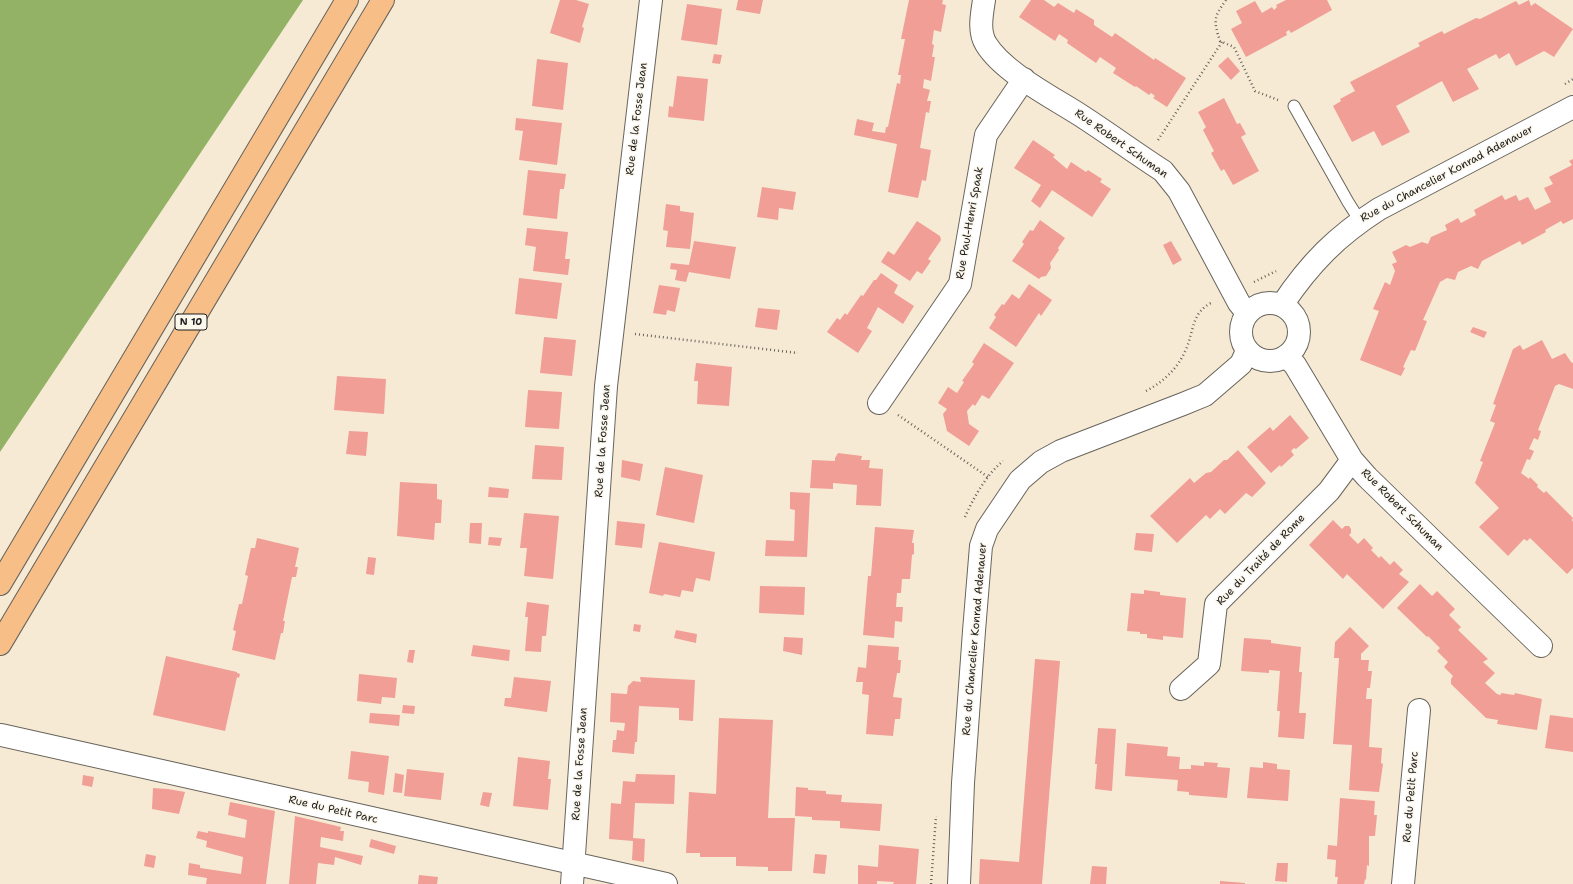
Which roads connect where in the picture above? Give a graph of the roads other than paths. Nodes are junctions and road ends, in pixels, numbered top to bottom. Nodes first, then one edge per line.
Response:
1 (347, 0) edge
2 (383, 0) edge
3 (651, 0) edge
4 (984, 0) edge
5 (1024, 79) junction
6 (1294, 106) road end
7 (1573, 107) edge
8 (1360, 221) junction
9 (1282, 305) junction
10 (1247, 313) junction
11 (1247, 350) junction
12 (1286, 356) junction
13 (879, 402) road end
14 (1352, 460) junction
15 (0, 584) edge
16 (0, 644) edge
17 (1541, 646) dead end
18 (1182, 690) dead end
19 (1419, 710) dead end
20 (1, 735) dead end
21 (573, 862) junction
22 (572, 884) edge
23 (666, 884) edge
24 (959, 884) edge
25 (1403, 884) edge

1 - 15 main road, N 10
2 - 16 main road, N 10
3 - 21 street, Rue de la Fosse Jean
4 - 5 street, Rue Robert Schuman
5 - 10 street, Rue Robert Schuman
5 - 13 street, Rue Paul-Henri Spaak
6 - 8 lane
7 - 8 street, Rue du Chancelier Konrad Adenauer
8 - 9 street, Rue du Chancelier Konrad Adenauer
9 - 10 street
9 - 12 street
10 - 11 street
11 - 12 street
11 - 24 street, Rue du Chancelier Konrad Adenauer
12 - 14 street, Rue Robert Schuman
14 - 17 street, Rue Robert Schuman
14 - 18 street, Rue du Traité de Rome
19 - 25 street, Rue du Petit Parc
20 - 21 street, Rue du Petit Parc
21 - 22 street, Rue de la Fosse Jean
21 - 23 street, Rue du Petit Parc

